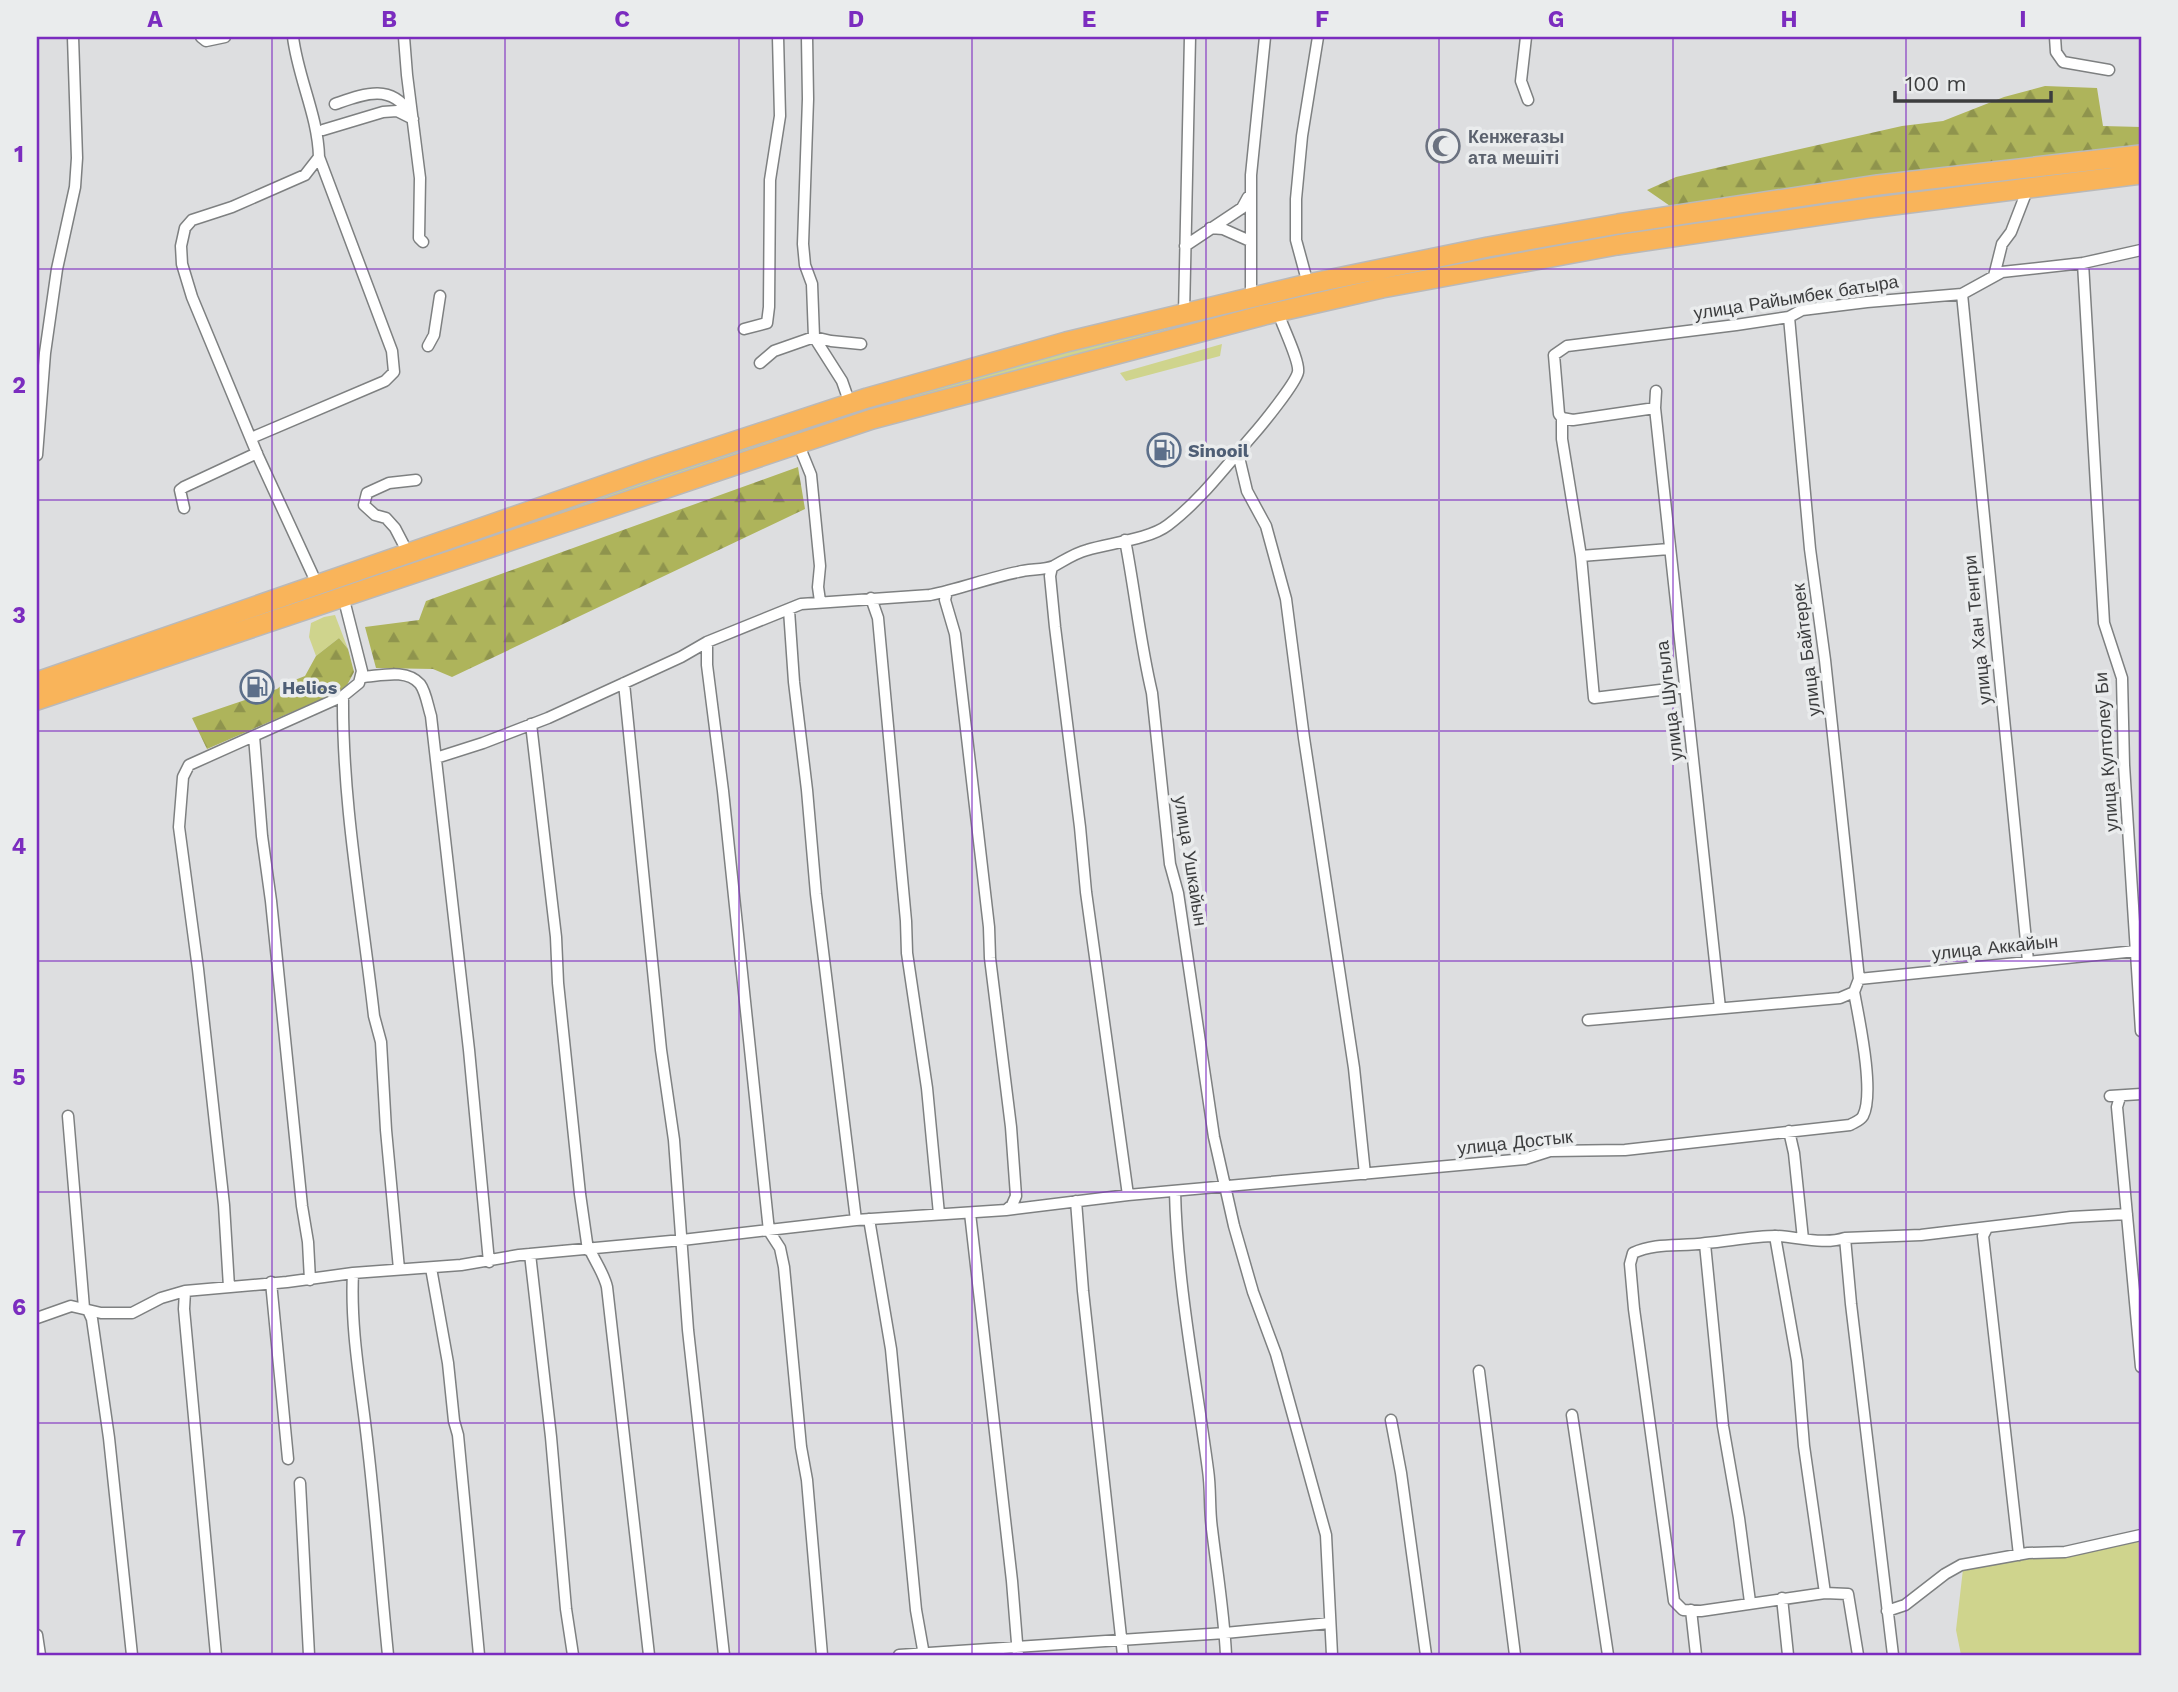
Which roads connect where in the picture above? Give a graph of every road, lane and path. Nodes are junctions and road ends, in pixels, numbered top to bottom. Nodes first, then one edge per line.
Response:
1 (73, 37) edge
2 (201, 37) edge
3 (225, 37) edge
4 (293, 37) edge
5 (404, 37) edge
6 (778, 37) edge
7 (807, 37) edge
8 (1190, 37) edge
9 (1265, 37) edge
10 (1318, 37) edge
11 (1526, 37) edge
12 (2055, 37) edge
13 (2109, 70) dead end
14 (1528, 100) dead end
15 (335, 104) dead end
16 (413, 119) junction
17 (323, 130) dead end
18 (2141, 155) edge
19 (319, 157) junction
20 (2141, 174) edge
21 (2028, 188) junction
22 (1250, 194) junction
23 (1210, 228) junction
24 (423, 242) dead end
25 (1250, 242) junction
26 (1185, 246) junction
27 (2141, 250) edge
28 (2083, 263) junction
29 (1994, 276) junction
30 (1308, 284) junction
31 (1962, 294) junction
32 (440, 296) dead end
33 (1263, 306) junction
34 (1184, 314) junction
35 (1789, 317) junction
36 (744, 329) dead end
37 (814, 337) junction
38 (861, 344) dead end
39 (428, 346) dead end
40 (760, 363) dead end
41 (1656, 391) dead end
42 (850, 404) junction
43 (1655, 408) junction
44 (1562, 418) junction
45 (251, 438) junction
46 (798, 443) junction
47 (257, 453) junction
48 (1237, 453) junction
49 (37, 455) edge
50 (416, 480) dead end
51 (184, 509) dead end
52 (1125, 540) junction
53 (1669, 549) junction
54 (408, 553) junction
55 (1581, 556) junction
56 (1052, 567) junction
57 (317, 584) junction
58 (947, 591) junction
59 (343, 596) junction
60 (871, 598) junction
61 (820, 601) junction
62 (789, 610) junction
63 (707, 642) junction
64 (362, 677) junction
65 (37, 682) edge
66 (624, 683) junction
67 (1685, 687) junction
68 (343, 695) junction
69 (37, 700) edge
70 (531, 723) junction
71 (254, 736) junction
72 (436, 758) junction
73 (2141, 830) edge
74 (2128, 831) junction
75 (2136, 951) junction
76 (2028, 961) junction
77 (1859, 979) junction
78 (1854, 992) junction
79 (1720, 1008) junction
80 (1588, 1020) dead end
81 (2141, 1031) edge
82 (2141, 1094) edge
83 (68, 1116) dead end
84 (1789, 1131) junction
85 (1365, 1174) junction
86 (1225, 1186) junction
87 (1175, 1191) junction
88 (1128, 1195) junction
89 (1076, 1201) junction
90 (1006, 1210) junction
91 (970, 1213) junction
92 (939, 1214) junction
93 (2127, 1214) junction
94 (869, 1219) junction
95 (856, 1220) junction
96 (1987, 1228) junction
97 (769, 1231) junction
98 (1775, 1236) junction
99 (1845, 1237) junction
100 (1803, 1239) junction
101 (682, 1240) junction
102 (1705, 1244) junction
103 (589, 1250) junction
104 (530, 1254) junction
105 (489, 1262) junction
106 (431, 1268) junction
107 (399, 1269) junction
108 (353, 1273) junction
109 (310, 1280) junction
110 (271, 1282) junction
111 (229, 1287) junction
112 (184, 1291) junction
113 (2138, 1297) edge
114 (86, 1309) junction
115 (37, 1318) edge
116 (2141, 1367) edge
117 (1479, 1371) dead end
118 (1572, 1415) dead end
119 (1391, 1420) dead end
120 (288, 1459) dead end
121 (300, 1483) dead end
122 (2141, 1535) edge
123 (2019, 1555) junction
124 (1825, 1593) junction
125 (1782, 1598) junction
126 (1750, 1602) junction
127 (1691, 1610) junction
128 (1887, 1611) junction
129 (1330, 1623) junction
130 (1225, 1633) junction
131 (37, 1635) edge
132 (1122, 1640) junction
133 (1017, 1651) edge
134 (924, 1654) edge
135 (40, 1655) edge
136 (132, 1655) edge
137 (216, 1655) edge
138 (309, 1655) edge
139 (388, 1655) edge
140 (479, 1655) edge
141 (573, 1655) edge
142 (649, 1655) edge
143 (724, 1655) edge
144 (822, 1655) edge
145 (899, 1655) edge
146 (1124, 1655) edge
147 (1226, 1655) edge
148 (1332, 1655) edge
149 (1426, 1655) edge
150 (1515, 1655) edge
151 (1608, 1655) edge
152 (1696, 1655) edge
153 (1788, 1655) edge
154 (1858, 1655) edge
155 (1893, 1655) edge

1 - 49 street
2 - 3 street
4 - 19 street
5 - 16 street
6 - 36 street
7 - 37 street
8 - 26 street
9 - 22 street
10 - 30 street
11 - 14 street
12 - 13 street
15 - 16 street
16 - 17 street
16 - 24 street
18 - 30 highway
19 - 45 street
19 - 45 street
20 - 21 highway
21 - 29 street
21 - 33 highway
22 - 23 street
22 - 25 street
23 - 25 street
23 - 26 street
25 - 33 street
26 - 34 street
27 - 28 street, улица Райымбек батыра
28 - 29 street, улица Райымбек батыра
28 - 74 street, улица Култолеу Би
29 - 31 street, улица Райымбек батыра
30 - 33 highway
31 - 35 street, улица Райымбек батыра
31 - 76 street, улица Хан Тенгри
32 - 39 street
33 - 34 highway
33 - 46 highway
33 - 48 street
34 - 42 highway
35 - 44 street, улица Райымбек батыра
35 - 77 street, улица Байтерек
37 - 38 street
37 - 40 street
37 - 42 street
41 - 43 street, улица Шугыла
42 - 54 highway
43 - 44 street
43 - 53 street, улица Шугыла
44 - 55 street
45 - 47 street
46 - 59 highway
46 - 61 street
47 - 51 street
47 - 57 street
48 - 52 street
48 - 85 street
50 - 54 street
52 - 56 street
52 - 86 street, улица Ушкайын
53 - 55 street
53 - 67 street, улица Шугыла
54 - 57 highway
55 - 67 street
56 - 58 street
56 - 88 street
57 - 65 highway
58 - 60 street
58 - 90 street
59 - 64 street
59 - 69 highway
60 - 61 street
60 - 92 street
61 - 62 street
62 - 63 street
62 - 95 street
63 - 66 street
63 - 97 street
64 - 68 street
64 - 72 street
66 - 70 street
66 - 101 street
67 - 79 street, улица Шугыла
68 - 71 street
68 - 107 street
70 - 72 street
70 - 103 street
71 - 109 street
71 - 111 street
72 - 105 street
73 - 74 street
74 - 75 street, улица Култолеу Би
75 - 76 street, улица Аккайын
75 - 81 street, улица Култолеу Би
76 - 77 street, улица Аккайын
77 - 78 street
78 - 79 street
78 - 84 street, улица Достык
79 - 80 street
82 - 93 street
83 - 114 street
84 - 85 street, улица Достык
84 - 100 street
85 - 86 street, улица Достык
86 - 87 street, улица Достык
86 - 129 street, улица Ушкайын
87 - 88 street, улица Достык
87 - 130 street
88 - 89 street, улица Достык
89 - 90 street, улица Достык
89 - 132 street
90 - 91 street, улица Достык
91 - 92 street, улица Достык
91 - 133 street
92 - 94 street, улица Достык
93 - 96 street
93 - 113 street
94 - 95 street, улица Достык
94 - 134 street
95 - 97 street, улица Достык
96 - 99 street
96 - 123 street
97 - 101 street, улица Достык
97 - 144 street
98 - 100 street
98 - 102 street
98 - 124 street
99 - 100 street
99 - 128 street
101 - 103 street, улица Достык
101 - 143 street
102 - 126 street
102 - 127 street
103 - 104 street, улица Достык
103 - 142 street
104 - 105 street, улица Достык
104 - 141 street
105 - 106 street, улица Достык
106 - 107 street, улица Достык
106 - 140 street
107 - 108 street, улица Достык
108 - 109 street, улица Достык
108 - 139 street
109 - 110 street, улица Достык
110 - 111 street, улица Достык
110 - 120 street
111 - 112 street, улица Достык
112 - 114 street, улица Достык
112 - 137 street
113 - 116 street
114 - 115 street, улица Достык
114 - 136 street
117 - 150 street
118 - 151 street
119 - 149 street
121 - 138 street
122 - 123 street
123 - 128 street
124 - 125 street
124 - 154 street
125 - 126 street
125 - 153 street
126 - 127 street
127 - 152 street
128 - 155 street
129 - 130 street
129 - 148 street, улица Ушкайын
130 - 132 street
130 - 147 street
131 - 135 street
132 - 133 street
132 - 146 street
133 - 134 street
134 - 145 street

